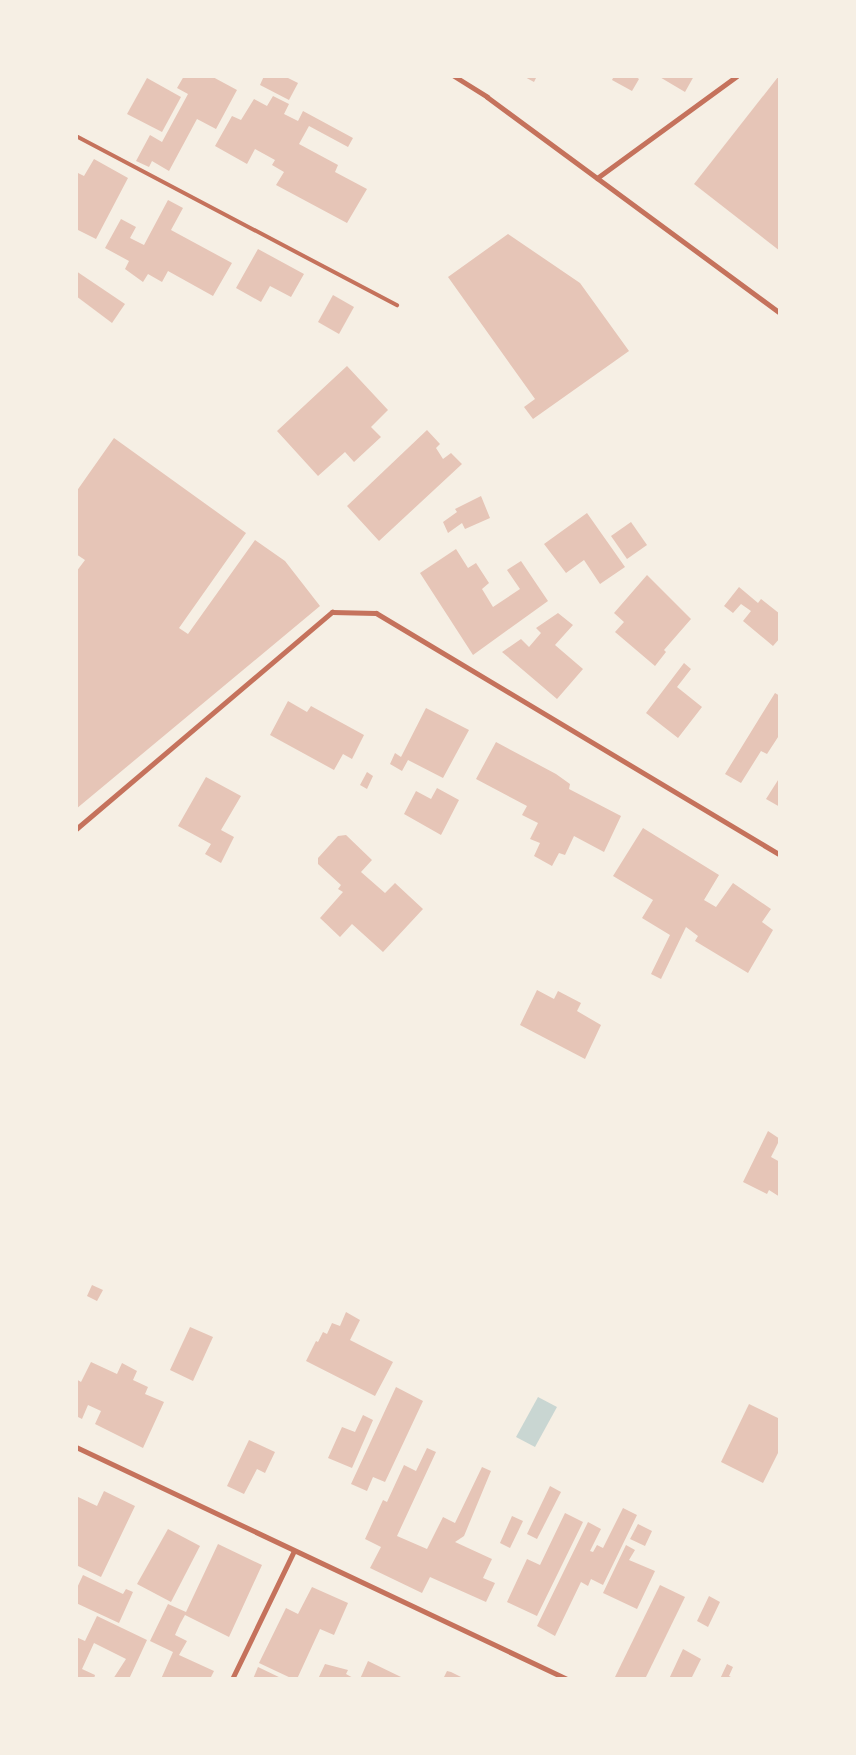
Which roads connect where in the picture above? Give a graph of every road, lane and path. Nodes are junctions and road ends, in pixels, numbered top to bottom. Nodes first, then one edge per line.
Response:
1 (454, 76) edge
2 (737, 76) edge
3 (76, 136) edge
4 (597, 178) junction
5 (397, 305) dead end
6 (780, 313) edge
7 (76, 829) edge
8 (780, 855) edge
9 (76, 1447) edge
10 (294, 1551) junction
11 (232, 1679) edge
12 (566, 1679) edge

1 - 4 street
2 - 4 street
3 - 5 lane
4 - 6 street
7 - 8 street
9 - 10 street
10 - 11 street
10 - 12 street

